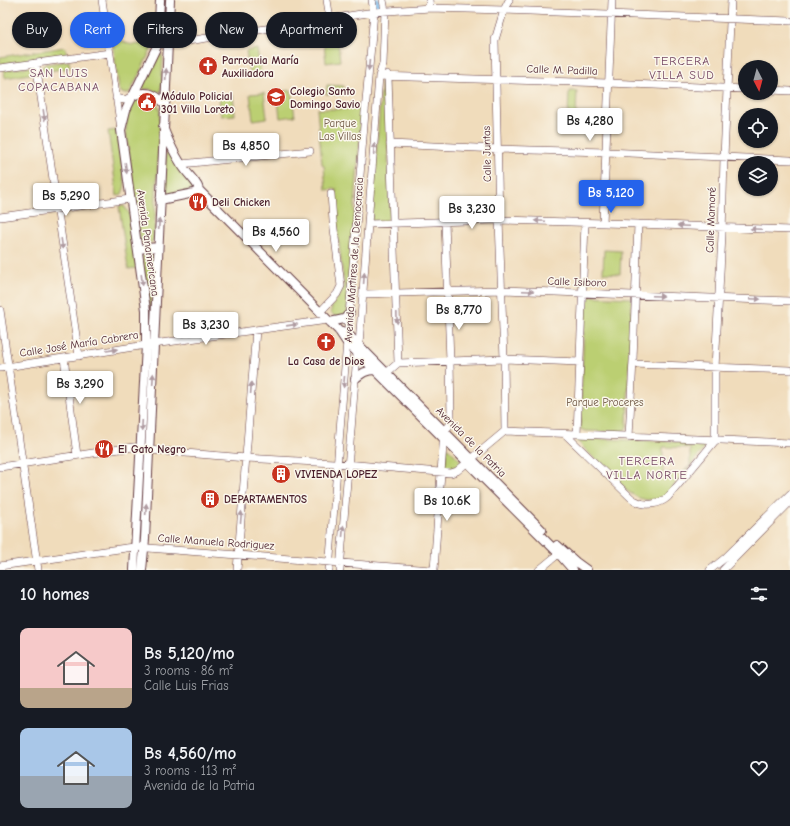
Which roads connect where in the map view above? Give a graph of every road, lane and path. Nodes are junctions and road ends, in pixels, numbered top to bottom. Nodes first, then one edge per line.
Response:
1 (102, 0) edge
2 (160, 0) edge
3 (170, 0) edge
4 (327, 0) edge
5 (372, 0) edge
6 (384, 0) edge
7 (429, 0) edge
8 (509, 0) edge
9 (612, 0) edge
10 (732, 0) edge
11 (430, 8) junction
12 (504, 10) junction
13 (385, 11) junction
14 (159, 12) edge
15 (169, 12) edge
16 (329, 12) edge
17 (374, 12) junction
18 (612, 14) junction
19 (357, 15) edge
20 (730, 19) junction
21 (790, 21) edge
22 (266, 29) edge
23 (197, 40) edge
24 (156, 48) edge
25 (168, 48) edge
26 (110, 53) junction
27 (36, 63) junction
28 (383, 64) junction
29 (0, 68) edge
30 (379, 76) junction
31 (388, 77) junction
32 (495, 79) junction
33 (608, 83) junction
34 (727, 88) junction
35 (738, 89) edge
36 (778, 90) edge
37 (790, 91) edge
38 (132, 96) junction
39 (116, 98) junction
40 (164, 103) junction
41 (163, 127) junction
42 (121, 130) junction
43 (390, 144) junction
44 (498, 149) junction
45 (310, 151) dead end
46 (606, 152) junction
47 (724, 157) junction
48 (790, 160) edge
49 (181, 164) junction
50 (199, 190) junction
51 (331, 194) dead end
52 (130, 198) junction
53 (160, 200) junction
54 (57, 209) junction
55 (0, 216) edge
56 (499, 220) junction
57 (445, 222) junction
58 (394, 223) junction
59 (585, 223) junction
60 (603, 223) junction
61 (368, 224) junction
62 (638, 224) junction
63 (722, 228) junction
64 (790, 230) edge
65 (158, 247) junction
66 (138, 249) junction
67 (501, 290) junction
68 (448, 292) junction
69 (396, 293) junction
70 (582, 293) junction
71 (363, 294) junction
72 (636, 295) junction
73 (719, 298) junction
74 (790, 301) edge
75 (0, 310) edge
76 (320, 312) junction
77 (350, 313) junction
78 (329, 321) junction
79 (256, 330) junction
80 (343, 332) junction
81 (347, 343) junction
82 (154, 344) junction
83 (146, 345) junction
84 (358, 349) junction
85 (79, 356) junction
86 (64, 358) junction
87 (504, 359) junction
88 (450, 361) junction
89 (580, 362) junction
90 (398, 363) junction
91 (633, 364) junction
92 (9, 366) junction
93 (0, 368) edge
94 (715, 368) junction
95 (375, 370) junction
96 (790, 370) edge
97 (384, 375) junction
98 (355, 379) junction
99 (505, 431) junction
100 (565, 434) junction
101 (577, 434) junction
102 (444, 435) junction
103 (629, 436) junction
104 (715, 441) junction
105 (790, 443) edge
106 (141, 448) junction
107 (149, 450) junction
108 (77, 455) junction
109 (246, 458) junction
110 (469, 461) junction
111 (23, 463) junction
112 (338, 463) junction
113 (349, 465) junction
114 (0, 467) edge
115 (442, 472) junction
116 (790, 494) edge
117 (790, 502) edge
118 (135, 547) junction
119 (144, 548) junction
120 (561, 553) junction
121 (238, 555) junction
122 (36, 561) junction
123 (330, 562) junction
124 (0, 566) edge
125 (340, 566) edge
126 (38, 570) edge
127 (134, 570) edge
128 (142, 570) edge
129 (237, 570) edge
130 (329, 570) edge
131 (433, 570) edge
132 (539, 570) edge
133 (573, 570) edge
134 (587, 570) edge
135 (710, 570) edge
136 (723, 570) edge

1 - 26 street
2 - 14 main road, Avenida Panamericana
3 - 15 main road, Avenida Panamericana
4 - 16 street
5 - 17 street, Avenida Mártires de la Democracia
6 - 13 street, Avenida Mártires de la Democracia
7 - 11 street
8 - 12 street, Calle Juntas
9 - 18 street
10 - 20 street, Calle Mamoré
11 - 12 street
11 - 13 street
12 - 18 street
12 - 32 street, Calle Juntas
13 - 17 street
13 - 28 street, Avenida Mártires de la Democracia
17 - 19 street
17 -> 77 street, Avenida Mártires de la Democracia
18 - 20 street
18 - 33 street
20 - 21 street
20 - 34 street, Calle Mamoré
22 - 23 street
24 - 38 main road, Avenida Panamericana
40 -> 25 main road, Avenida Panamericana
26 - 27 street
26 - 39 street
27 - 29 street
27 -> 54 street
28 - 30 street, Avenida Mártires de la Democracia
28 - 31 street
30 - 31 street, Calle M. Padilla
61 -> 30 street, Avenida Mártires de la Democracia
31 - 32 street, Calle M. Padilla
31 - 43 street
32 - 33 street, Calle M. Padilla
32 - 44 street, Calle Juntas
33 - 34 street, Calle M. Padilla
33 - 46 street
34 - 35 street, Calle M. Padilla
34 - 47 street, Calle Mamoré
36 - 37 street
38 - 39 street
38 - 40 main road
38 - 42 main road, Avenida Panamericana
39 - 42 street
40 - 41 main road, Avenida Panamericana
41 - 49 main road, Avenida de la Patria
41 - 53 main road, Avenida Panamericana
42 -> 52 main road, Avenida Panamericana
43 - 44 street
43 - 58 street
44 - 46 street
44 - 56 street, Calle Juntas
45 - 49 street
46 - 47 street
46 - 60 street
47 - 48 street
47 - 63 street, Calle Mamoré
49 - 50 main road, Avenida de la Patria
50 - 53 main road
50 - 76 main road, Avenida de la Patria
51 - 76 street
52 - 54 street
52 - 66 main road, Avenida Panamericana
65 -> 53 main road, Avenida Panamericana
54 - 55 street
54 -> 85 street
56 - 57 street
59 -> 56 street
56 - 67 street, Calle Juntas
57 - 58 street
57 - 68 street
58 - 61 street
58 - 69 street
59 - 60 street
59 - 70 street
60 - 62 street
71 -> 61 street, Avenida Mártires de la Democracia
63 -> 62 street
62 - 72 street
64 -> 63 street
63 - 73 street, Calle Mamoré
65 - 66 main road
65 - 82 main road, Avenida Panamericana
66 -> 83 main road, Avenida Panamericana
67 - 68 street, Calle Isiboro
67 -> 70 street, Calle Isiboro
67 - 87 street, Calle Juntas
68 - 69 street, Calle Isiboro
68 - 88 street
69 - 71 street, Calle Isiboro
69 -> 90 street
70 - 72 street, Calle Isiboro
70 - 89 street
71 - 84 street, Avenida Mártires de la Democracia
72 -> 73 street, Calle Isiboro
72 - 91 street
73 -> 74 street, Calle Isiboro
73 - 94 street, Calle Mamoré
75 - 92 street
76 - 78 main road, Avenida de la Patria
77 - 78 main road
77 - 80 street, Avenida Mártires de la Democracia
79 -> 78 street, Calle José María Cabrera
78 - 80 main road, Avenida de la Patria
79 - 82 street, Calle José María Cabrera
109 -> 79 street
80 - 81 main road, Avenida de la Patria
80 - 84 main road, Avenida de la Patria
81 - 84 main road, Avenida de la Patria
81 -> 112 street, Avenida Mártires de la Democracia
82 - 83 street, Calle José María Cabrera
107 -> 82 main road, Avenida Panamericana
85 -> 83 street, Calle José María Cabrera
83 -> 106 main road, Avenida Panamericana
84 - 95 main road, Avenida de la Patria
84 - 97 main road, Avenida de la Patria
84 - 98 street, Avenida Mártires de la Democracia
85 - 86 street, Calle José María Cabrera
86 - 92 street, Calle José María Cabrera
86 - 108 street
87 - 88 street
87 - 89 street
87 - 99 street, Calle Juntas
88 - 90 street
88 - 102 street
89 - 101 street
90 - 97 street
91 - 94 street
91 - 103 street
92 - 93 street, Calle José María Cabrera
92 - 111 street
94 - 96 street
94 - 104 street, Calle Mamoré
95 - 97 main road, Avenida de la Patria
95 - 98 main road
97 - 102 main road, Avenida de la Patria
98 - 113 street, Avenida Mártires de la Democracia
99 - 100 street
99 - 110 street
100 - 101 street
100 - 104 street
101 - 103 street
102 - 110 main road, Avenida de la Patria
102 - 115 street
103 - 104 street
104 - 105 street
106 - 107 street
106 - 108 street
106 - 118 main road, Avenida Panamericana
107 - 109 street
119 -> 107 main road, Avenida Panamericana
108 - 111 street
109 - 112 street
121 -> 109 street
110 - 115 street
110 - 120 main road, Avenida de la Patria
111 - 114 street
111 - 122 street
112 - 113 street
112 - 123 street, Avenida Mártires de la Democracia
113 - 115 street
125 -> 113 street, Avenida Mártires de la Democracia
115 - 131 street
116 - 135 street
117 - 136 street
118 - 119 street, Calle Manuela Rodriguez
118 - 122 street, Calle Manuela Rodriguez
118 - 127 main road, Avenida Panamericana
119 - 121 street, Calle Manuela Rodriguez
119 - 128 main road, Avenida Panamericana
120 - 132 street
120 - 133 main road, Avenida de la Patria
120 - 134 main road, Avenida de la Patria
121 - 123 street, Calle Manuela Rodriguez
121 - 129 street
122 - 124 street, Calle Manuela Rodriguez
122 - 126 street
123 - 125 street, Calle Manuela Rodriguez
123 - 130 street, Avenida Mártires de la Democracia
125 - 131 street, Calle Manuela Rodriguez

